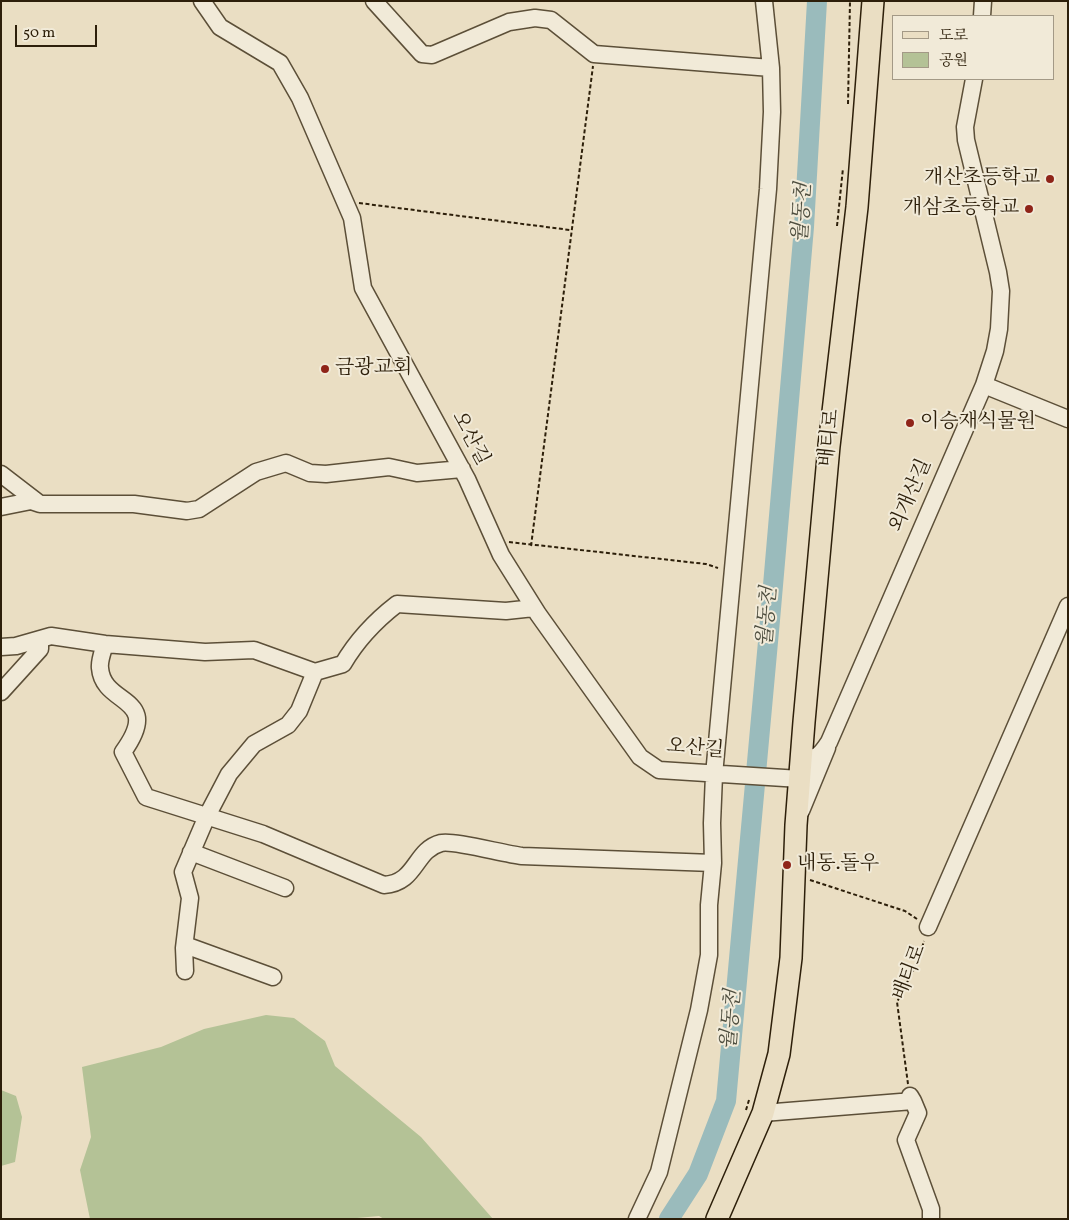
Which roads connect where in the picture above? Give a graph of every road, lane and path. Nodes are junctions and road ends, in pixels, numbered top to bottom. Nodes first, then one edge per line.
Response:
1 (202, 1) edge
2 (374, 1) edge
3 (764, 1) edge
4 (873, 1) edge
5 (983, 1) edge
6 (982, 15) edge
7 (594, 54) junction
8 (771, 68) junction
9 (974, 80) edge
10 (346, 204) junction
11 (570, 230) junction
12 (984, 385) junction
13 (1067, 417) edge
14 (462, 469) junction
15 (1, 474) edge
16 (40, 504) junction
17 (1, 507) edge
18 (531, 546) junction
19 (499, 547) junction
20 (718, 568) dead end
21 (1068, 606) edge
22 (534, 608) junction
23 (40, 639) junction
24 (105, 644) junction
25 (1, 647) edge
26 (315, 672) junction
27 (1, 692) edge
28 (804, 722) junction
29 (829, 742) junction
30 (802, 758) junction
31 (716, 774) junction
32 (800, 780) junction
33 (207, 816) junction
34 (796, 825) junction
35 (191, 852) junction
36 (714, 863) junction
37 (796, 875) junction
38 (285, 888) dead end
39 (928, 927) junction
40 (185, 945) junction
41 (185, 971) dead end
42 (273, 976) dead end
43 (912, 1098) junction
44 (763, 1113) junction
45 (636, 1219) edge
46 (717, 1219) edge
47 (931, 1219) edge

1 - 10 street, 오산길
2 - 7 street
3 - 8 street
4 - 28 main road, 배티로
5 - 6 street
7 - 8 street
7 - 11 path
8 - 31 street
9 - 12 street, 외개산길
10 - 11 path
10 - 14 street, 오산길
11 - 18 path
12 - 13 street
12 - 29 street, 외개산길
14 - 16 street
14 - 19 street, 오산길
15 - 16 street
16 - 17 street
18 - 19 path
18 - 20 path
19 - 22 street, 오산길
21 - 39 street
22 - 26 street
22 - 31 street, 오산길
23 - 24 street
23 - 25 street
23 - 27 street
24 - 26 street
24 - 33 street
26 - 33 street
28 - 29 street
28 - 30 main road, 배티로
29 - 30 street, 외개산길
29 - 34 street
30 - 32 main road, 배티로
31 - 32 street, 오산길
31 - 36 street
32 - 34 main road, 배티로
33 - 35 street
33 - 36 street
34 - 37 main road, 배티로
35 - 38 street
35 - 40 street
36 - 45 street
37 - 39 path, 배티로
37 - 44 main road, 배티로
39 - 43 path, 배티로
40 - 41 street
40 - 42 street
43 - 44 street
43 - 47 street
44 - 46 main road, 배티로

